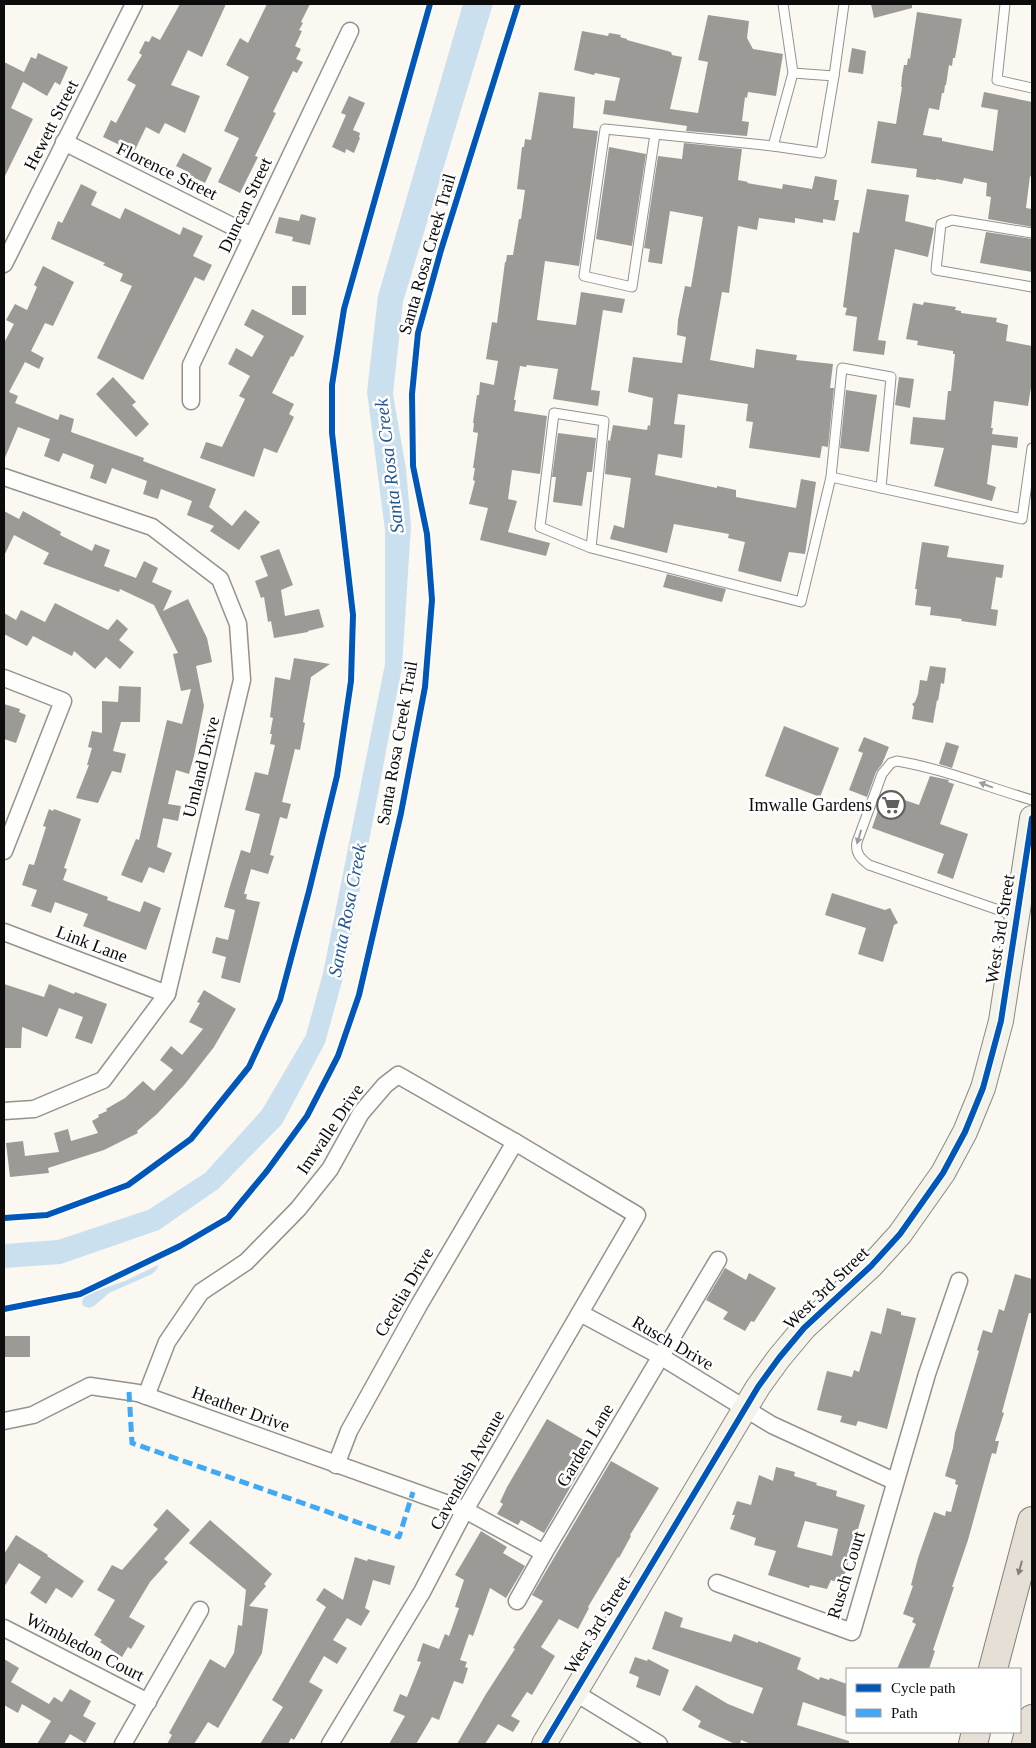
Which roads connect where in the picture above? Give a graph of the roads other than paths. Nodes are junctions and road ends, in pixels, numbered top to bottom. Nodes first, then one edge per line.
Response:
1 (134, 4) edge
2 (783, 4) edge
3 (844, 4) edge
4 (1005, 4) edge
5 (350, 31) dead end
6 (793, 73) junction
7 (834, 76) junction
8 (1032, 88) edge
9 (655, 134) junction
10 (64, 142) junction
11 (773, 146) junction
12 (1032, 233) edge
13 (252, 236) junction
14 (4, 264) edge
15 (1032, 288) edge
16 (191, 401) dead end
17 (1032, 448) edge
18 (4, 477) edge
19 (831, 477) junction
20 (881, 488) junction
21 (591, 548) junction
22 (4, 678) edge
23 (1032, 800) edge
24 (1032, 818) edge
25 (4, 851) edge
26 (1018, 916) junction
27 (4, 932) edge
28 (166, 994) junction
29 (4, 1111) edge
30 (515, 1142) junction
31 (637, 1215) joint
32 (718, 1260) dead end
33 (959, 1281) dead end
34 (580, 1313) junction
35 (660, 1356) junction
36 (146, 1396) junction
37 (744, 1409) junction
38 (4, 1421) edge
39 (336, 1465) junction
40 (894, 1481) junction
41 (465, 1510) junction
42 (1032, 1521) edge
43 (544, 1553) junction
44 (717, 1583) dead end
45 (517, 1601) dead end
46 (200, 1610) dead end
47 (4, 1628) edge
48 (993, 1668) edge
49 (574, 1692) junction
50 (148, 1702) junction
51 (1032, 1719) edge
52 (123, 1744) edge
53 (330, 1744) edge
54 (544, 1744) edge
55 (660, 1744) edge
56 (1026, 1744) edge

1 - 10 street, Hewett Street
2 - 6 lane
3 - 7 lane
4 - 8 lane
5 - 13 street, Duncan Street
6 - 7 lane
6 - 11 lane
7 - 11 lane
9 - 9 lane
9 - 11 lane
10 - 13 street, Florence Street
10 - 14 street, Hewett Street
12 - 15 lane
13 - 16 street, Duncan Street
17 - 20 lane
18 - 28 street, Umland Drive
19 - 20 lane
19 - 20 lane
19 - 21 lane
21 - 21 lane
22 - 25 street
23 -> 26 lane
24 - 26 main road, West 3rd Street
26 - 37 main road, West 3rd Street
27 - 28 street, Link Lane
28 - 29 street, Umland Drive
30 - 31 street, Imwalle Drive
30 - 36 street, Imwalle Drive
30 - 39 street, Cecelia Drive
31 - 34 street, Cavendish Avenue
32 - 35 street, Garden Lane
33 - 40 street, Rusch Court
34 - 35 street, Rusch Drive
34 - 41 street, Cavendish Avenue
35 - 37 street, Rusch Drive
35 - 43 street, Garden Lane
36 - 38 street, Heather Drive
36 - 39 street, Heather Drive
37 - 40 street
37 - 49 main road, West 3rd Street
39 - 41 street, Heather Drive
40 - 44 street, Rusch Court
41 - 43 street
41 - 53 street, Cavendish Avenue
42 -> 48 highway
43 - 45 street, Garden Lane
46 - 50 street
47 - 50 street, Wimbledon Court
49 - 54 main road, West 3rd Street
49 - 55 street
50 - 52 street
51 - 56 highway

